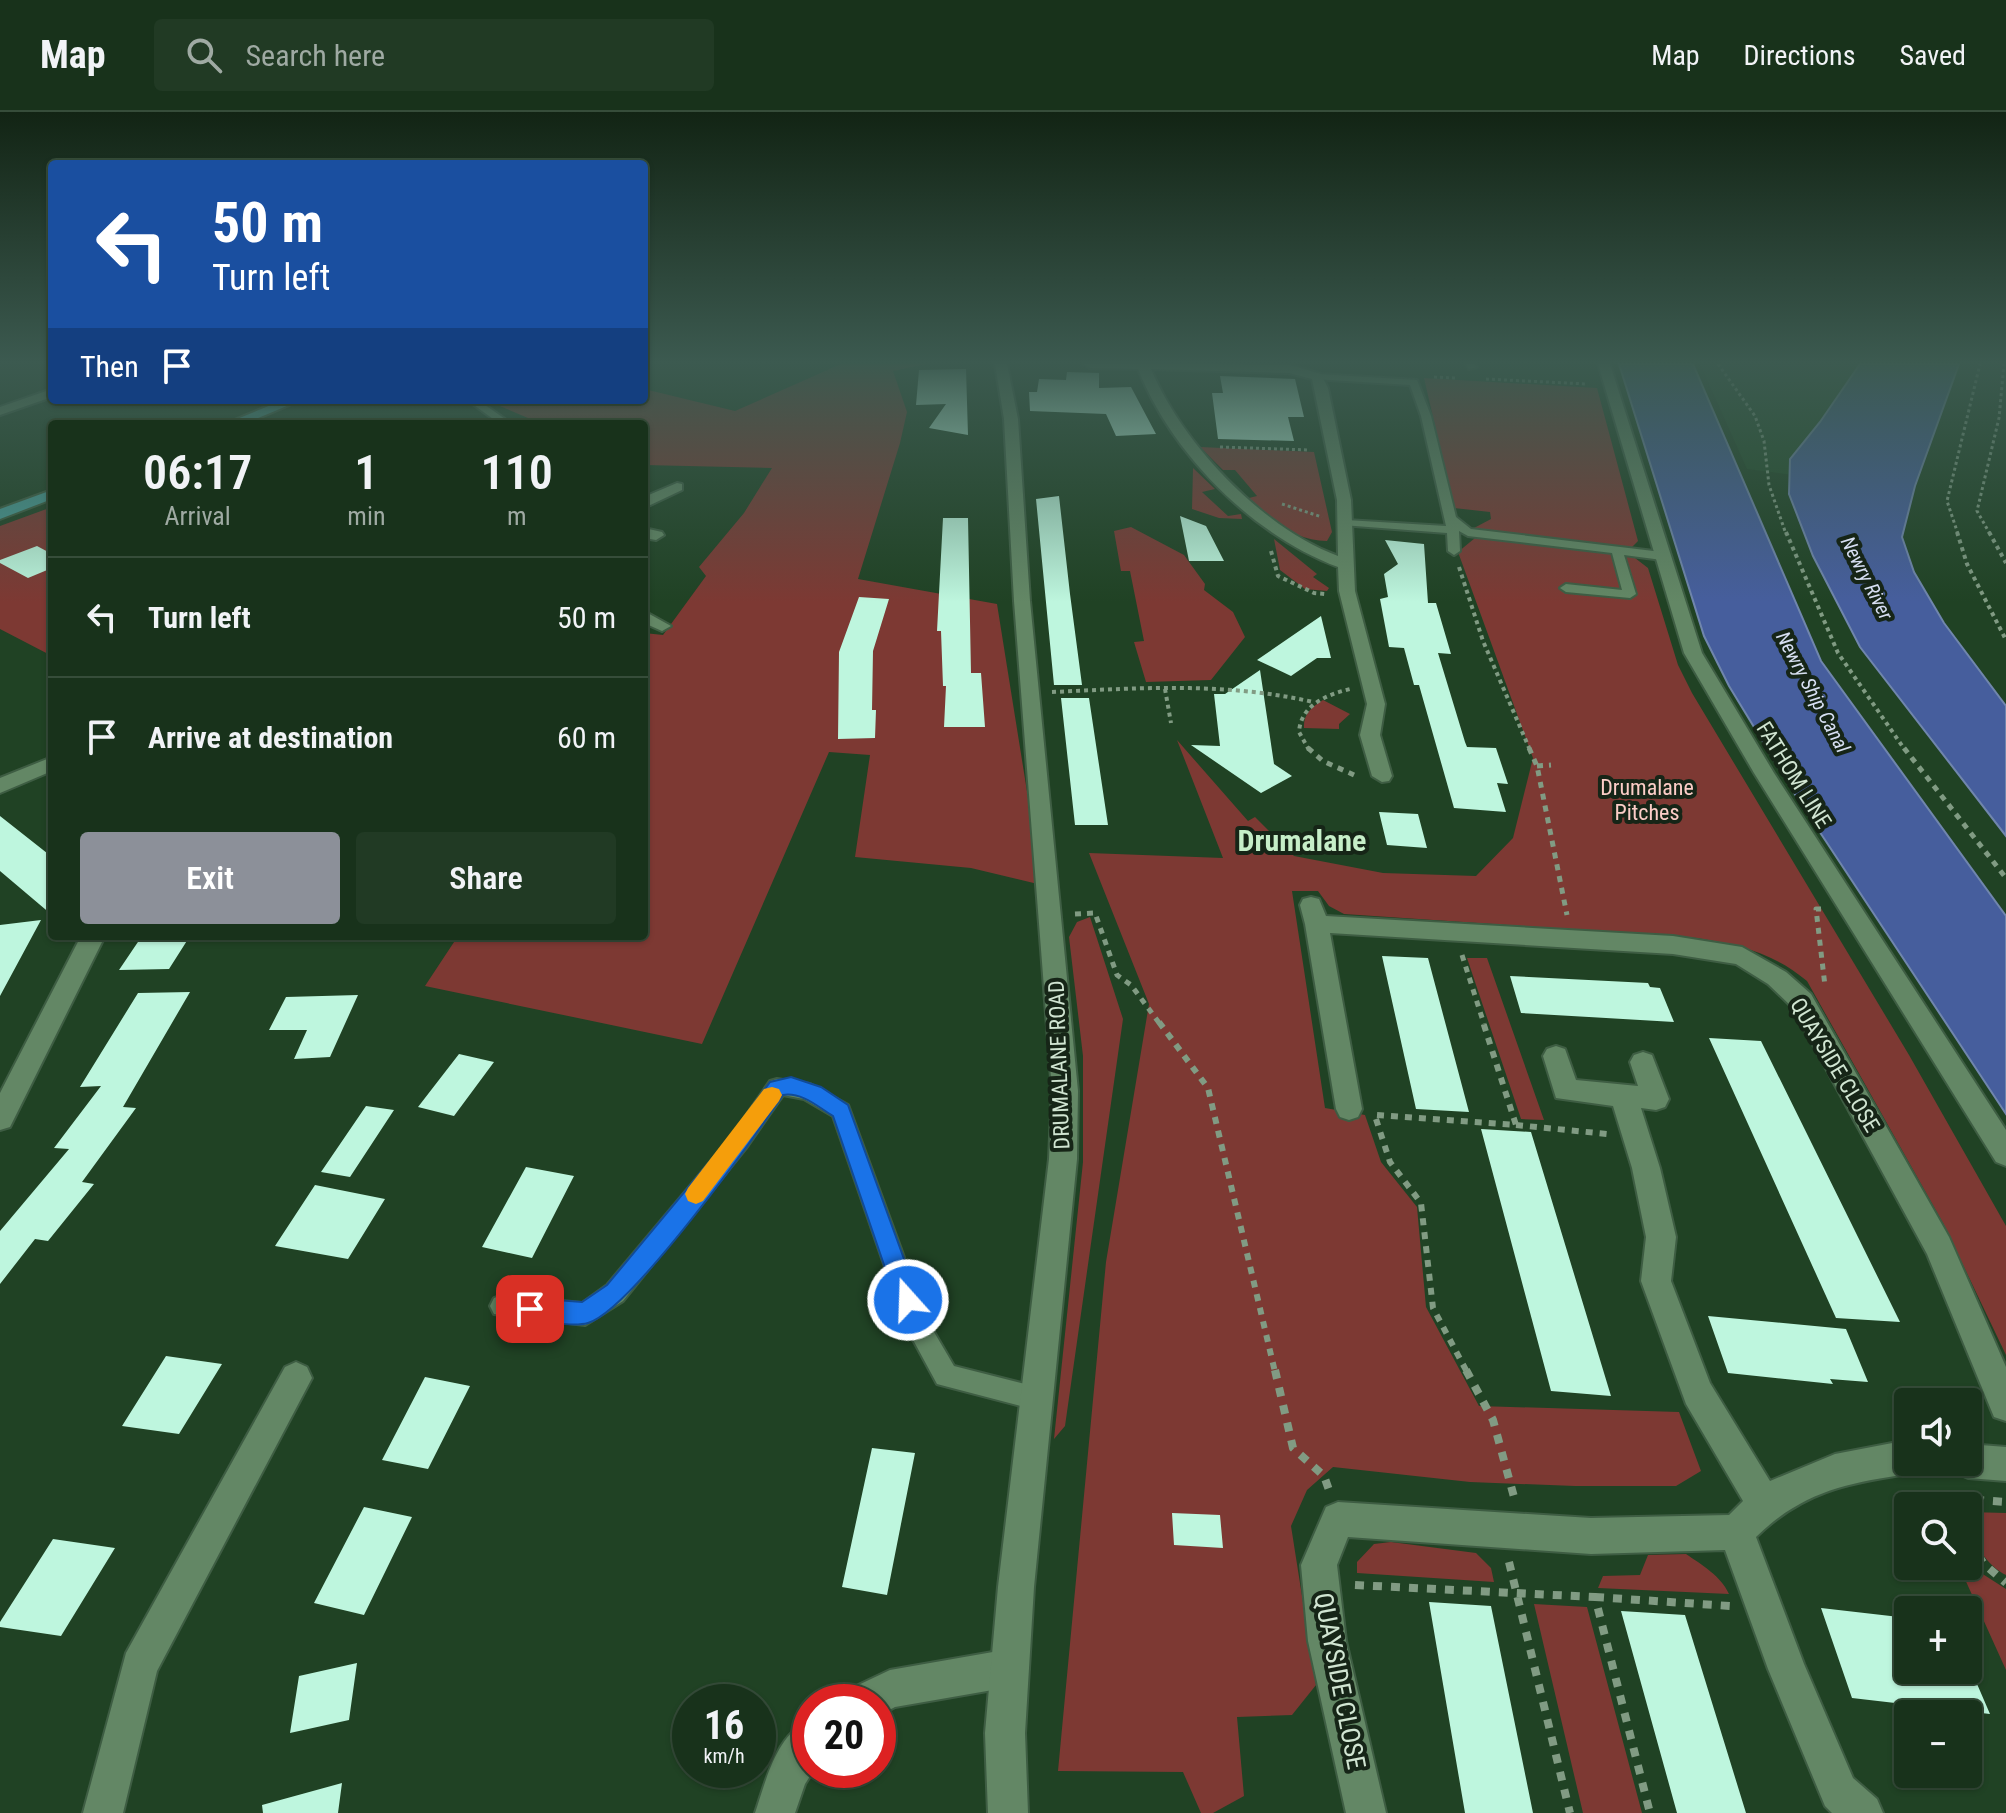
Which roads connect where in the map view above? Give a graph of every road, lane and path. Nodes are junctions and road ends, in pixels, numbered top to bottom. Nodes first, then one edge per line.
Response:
1 (1012, 443) edge
2 (1190, 443) edge
3 (1333, 443) edge
4 (1432, 443) edge
5 (1625, 443) edge
6 (1764, 443) edge
7 (1961, 443) edge
8 (1993, 443) edge
9 (1192, 446) junction
10 (1335, 451) junction
11 (677, 487) dead end
12 (48, 496) edge
13 (648, 501) edge
14 (0, 514) edge
15 (1346, 523) junction
16 (1451, 524) junction
17 (1274, 527) junction
18 (1454, 551) joint
19 (1617, 551) junction
20 (1662, 556) junction
21 (2006, 563) edge
22 (1344, 564) junction
23 (1566, 588) dead end
24 (1348, 594) junction
25 (648, 618) edge
26 (662, 626) dead end
27 (2006, 640) edge
28 (1370, 685) junction
29 (1165, 689) junction
30 (1031, 692) junction
31 (1313, 702) junction
32 (1171, 723) dead end
33 (48, 765) edge
34 (1551, 765) dead end
35 (1537, 766) junction
36 (1382, 776) joint
37 (0, 786) edge
38 (2006, 878) edge
39 (1827, 908) dead end
40 (1050, 916) junction
41 (1455, 932) junction
42 (1573, 939) junction
43 (91, 940) edge
44 (1806, 1009) junction
45 (1556, 1056) dead end
46 (1643, 1062) dead end
47 (1623, 1094) junction
48 (1349, 1109) dead end
49 (0, 1119) edge
50 (1516, 1125) junction
51 (1637, 1136) junction
52 (2006, 1154) edge
53 (502, 1306) dead end
54 (296, 1378) dead end
55 (1036, 1398) junction
56 (2006, 1405) edge
57 (1894, 1459) edge
58 (1982, 1462) edge
59 (2006, 1464) edge
60 (1982, 1500) edge
61 (2006, 1502) edge
62 (1764, 1504) junction
63 (1338, 1519) junction
64 (1512, 1531) junction
65 (1736, 1532) junction
66 (1982, 1563) edge
67 (1321, 1583) junction
68 (2006, 1583) edge
69 (1516, 1592) junction
70 (1595, 1597) junction
71 (1764, 1608) junction
72 (1010, 1668) junction
73 (896, 1688) edge
74 (792, 1768) edge
75 (103, 1813) edge
76 (775, 1813) edge
77 (1008, 1813) edge
78 (1366, 1813) edge
79 (1570, 1813) edge
80 (1650, 1813) edge
81 (1863, 1813) edge

1 - 30 street, DRUMALANE ROAD
2 - 9 street
3 - 10 street
4 - 16 lane
5 - 20 street, FATHOM LINE
6 - 38 path
7 - 27 path
8 - 21 path
9 - 10 path
9 - 17 street
10 - 15 street
11 - 13 street
12 - 14 main road
15 - 16 lane
15 - 22 street
16 - 18 lane
16 - 19 lane
17 - 22 street
17 - 24 path
18 - 35 path
19 - 20 lane
19 - 23 lane
20 - 52 street, FATHOM LINE
22 - 24 street
24 - 28 street
25 - 26 street
28 - 31 path
28 - 36 street
29 - 30 path
29 - 31 path
29 - 32 path
30 - 40 street, DRUMALANE ROAD
31 - 36 path
33 - 37 street
34 - 35 path
35 - 42 path
39 - 44 path
40 - 55 street, DRUMALANE ROAD
40 - 63 path
41 - 42 street, QUAYSIDE CLOSE
41 - 48 street, QUAYSIDE CLOSE
41 - 50 path
42 - 44 street, QUAYSIDE CLOSE
43 - 49 street
44 - 56 street, QUAYSIDE CLOSE
45 - 47 street
46 - 47 street
47 - 51 street
50 - 51 path
50 - 64 path
51 - 62 street
53 - 55 lane
54 - 75 street
55 - 72 street, DRUMALANE ROAD
57 - 62 street
58 - 59 street
60 - 61 path
62 - 65 street
63 - 64 street
63 - 67 street, QUAYSIDE CLOSE
64 - 65 street
64 - 69 path
65 - 71 street
66 - 68 path
67 - 69 path
67 - 78 street, QUAYSIDE CLOSE
69 - 70 path
69 - 79 path
70 - 71 path
70 - 80 path
71 - 81 street
72 - 73 street
72 - 77 street, DRUMALANE ROAD
74 - 76 street

